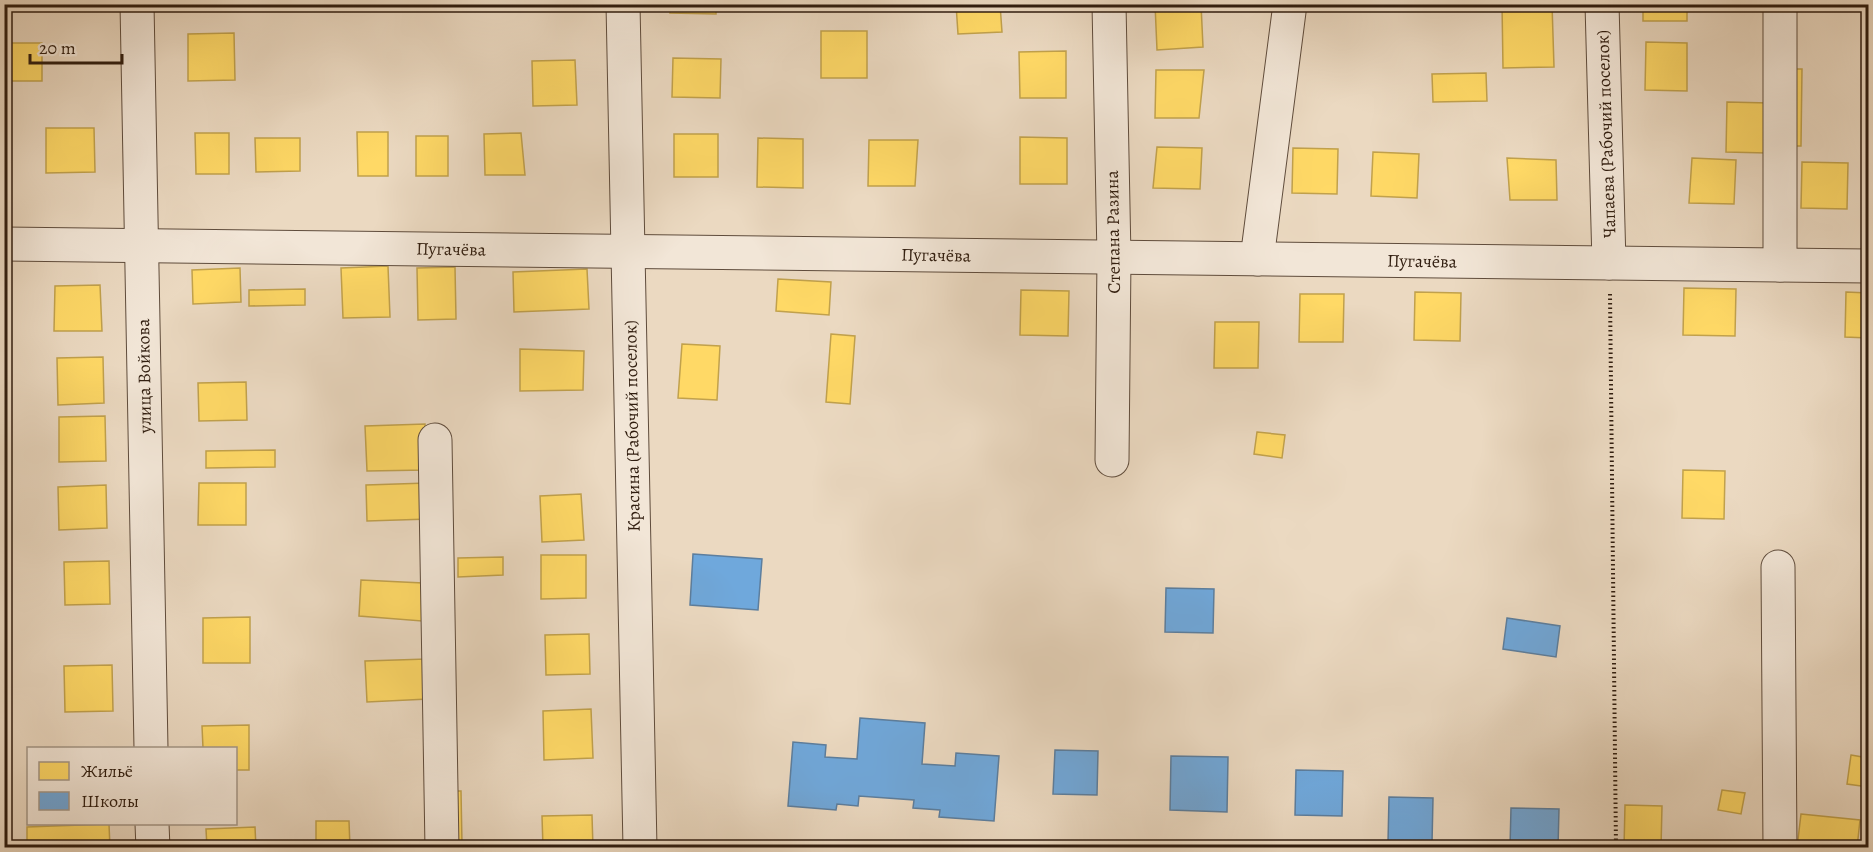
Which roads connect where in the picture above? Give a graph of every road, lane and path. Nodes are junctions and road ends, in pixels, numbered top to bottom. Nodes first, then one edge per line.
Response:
1 (137, 4) edge
2 (623, 4) edge
3 (1108, 4) edge
4 (1290, 4) edge
5 (1602, 4) edge
6 (1780, 4) edge
7 (4, 244) edge
8 (142, 245) junction
9 (629, 251) junction
10 (1114, 257) junction
11 (1257, 259) junction
12 (1609, 263) junction
13 (1780, 265) junction
14 (1869, 266) edge
15 (435, 440) dead end
16 (1112, 460) dead end
17 (1778, 567) dead end
18 (151, 747) edge
19 (152, 825) edge
20 (153, 848) edge
21 (442, 848) edge
22 (640, 848) edge
23 (1616, 848) edge
24 (1780, 848) edge

1 - 8 street, улица Войкова
2 - 9 street, Красина (Рабочий поселок)
3 - 10 street, Степана Разина
4 - 11 street
5 - 12 street, Чапаева (Рабочий поселок)
6 - 13 street
7 - 8 street, Пугачёва
8 - 9 street, Пугачёва
8 - 18 street, улица Войкова
9 - 10 street, Пугачёва
9 - 22 street, Красина (Рабочий поселок)
10 - 11 street, Пугачёва
10 - 16 street, Степана Разина
11 - 12 street, Пугачёва
12 - 13 street, Пугачёва
12 - 23 path
13 - 14 street, Пугачёва
15 - 21 street
17 - 24 street
19 - 20 street

